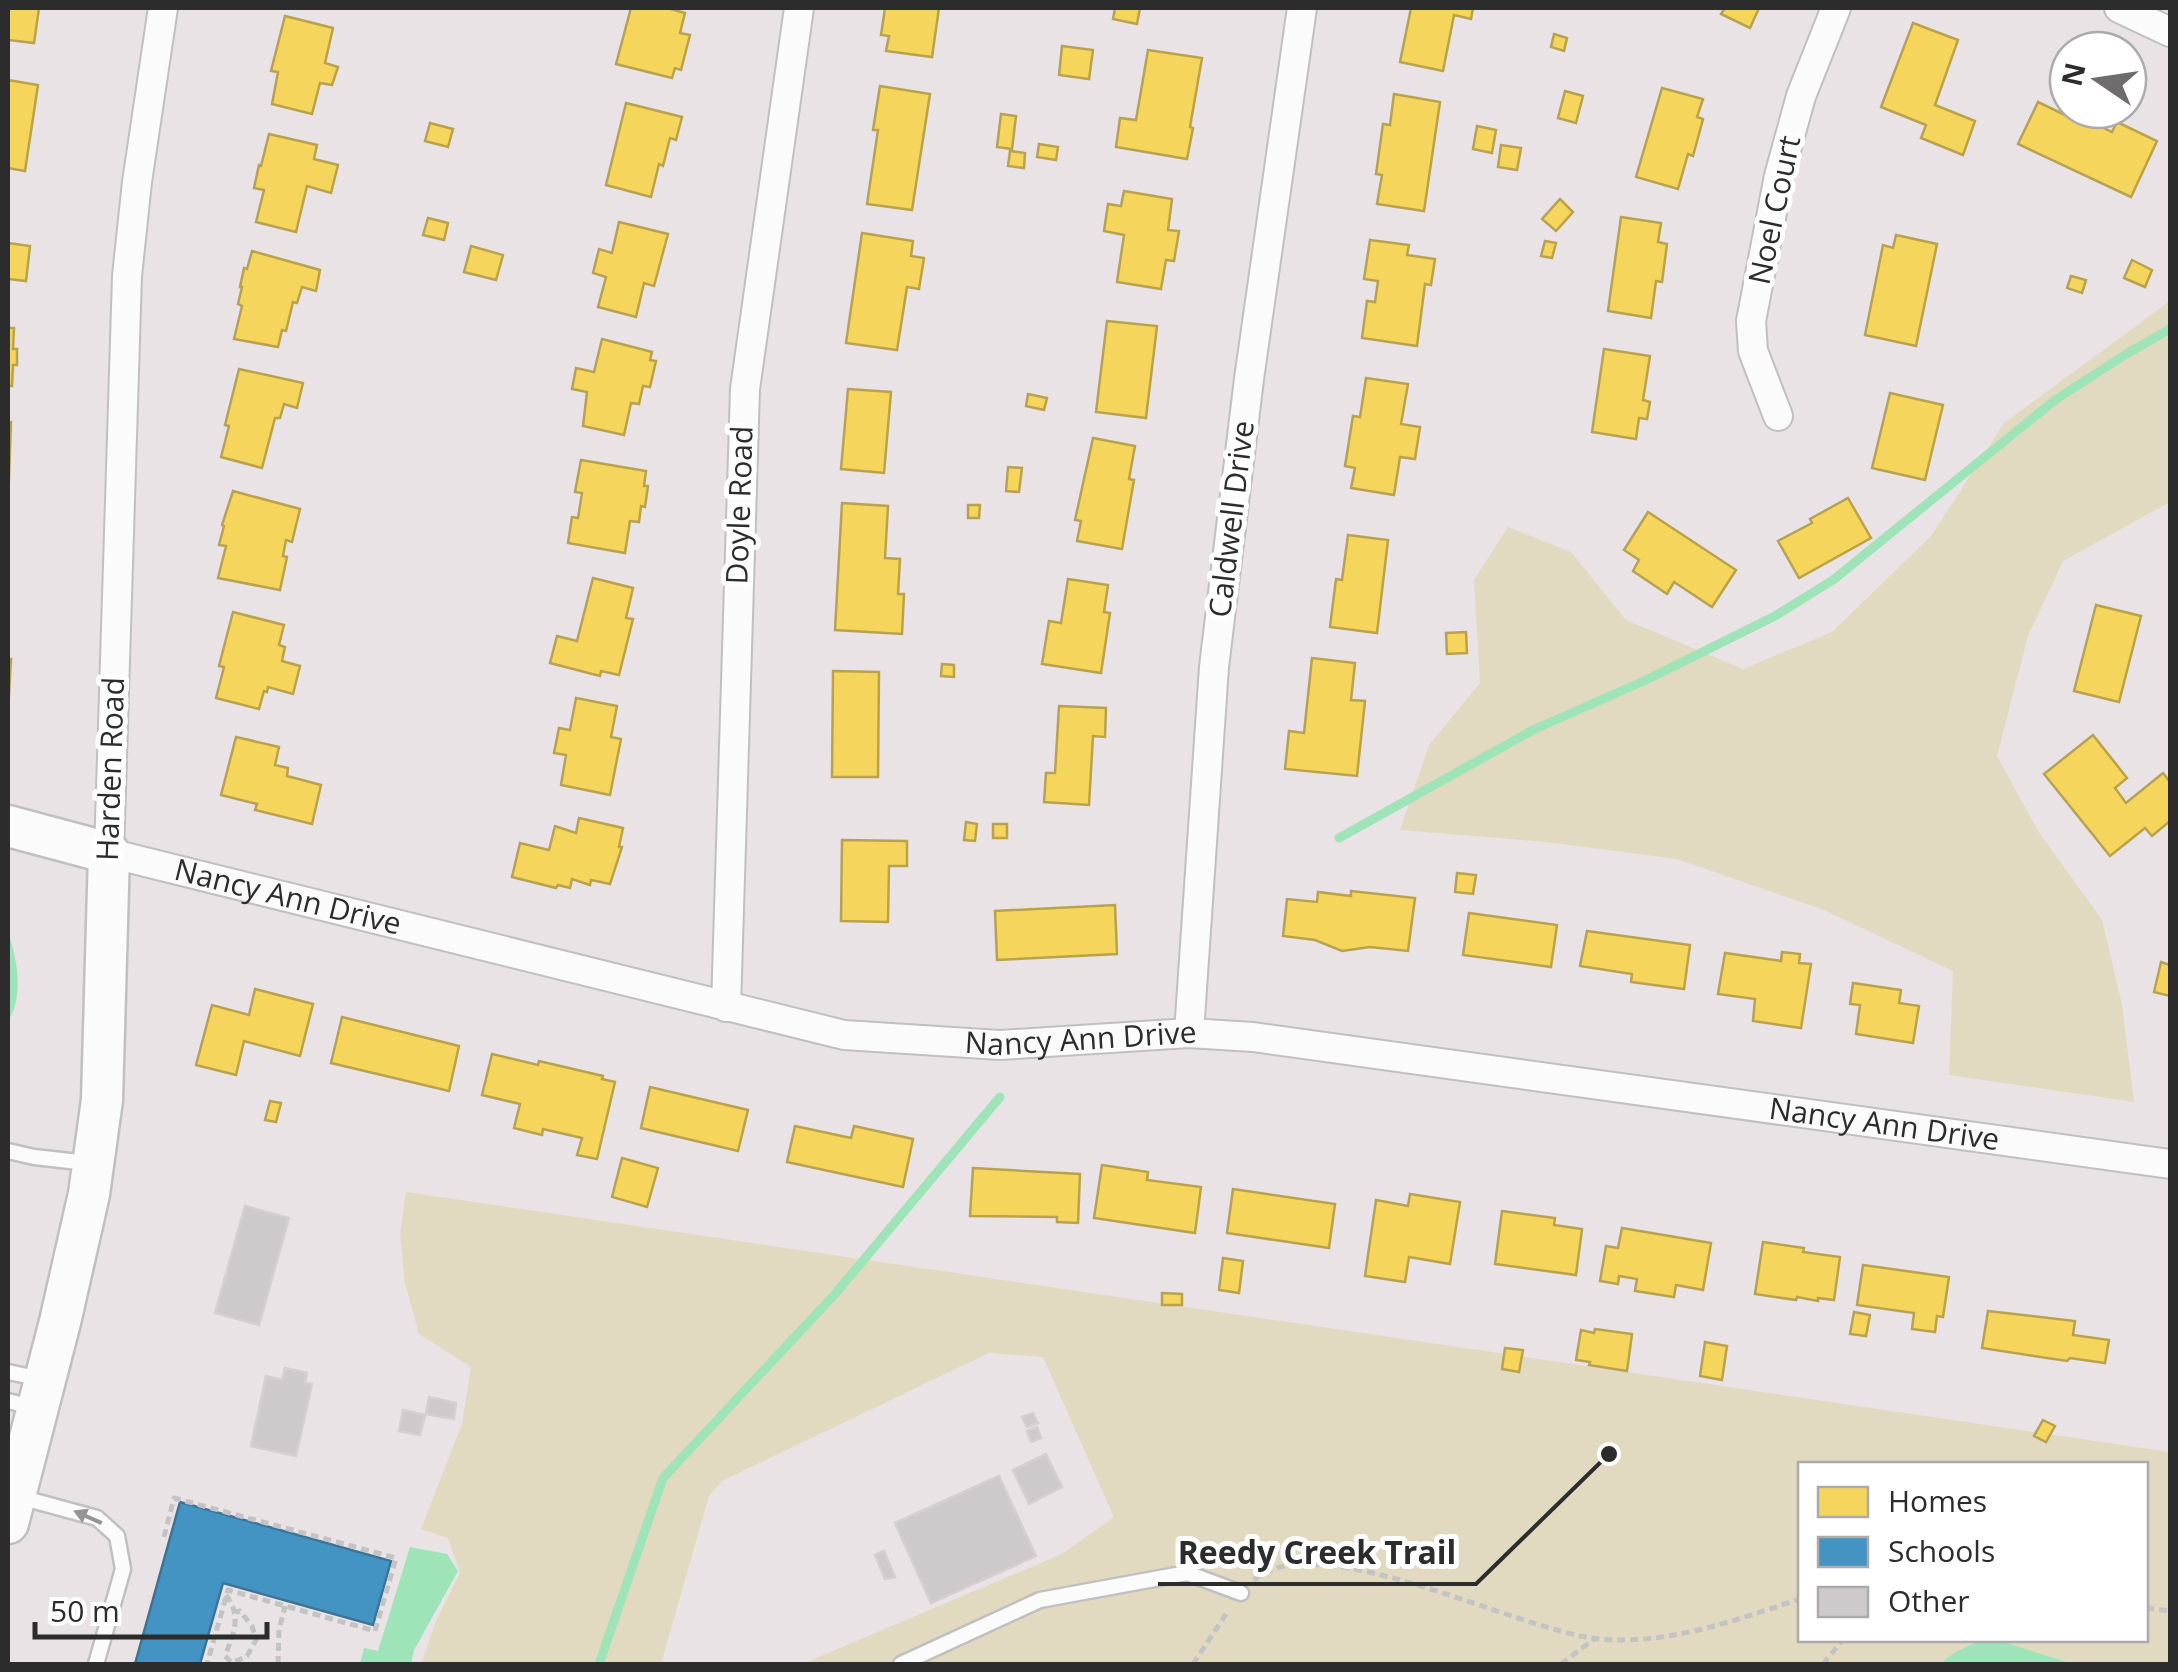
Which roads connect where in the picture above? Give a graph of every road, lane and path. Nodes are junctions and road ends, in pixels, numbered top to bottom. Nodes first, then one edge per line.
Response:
1 (163, 8) edge
2 (799, 8) edge
3 (1302, 8) edge
4 (1836, 8) edge
5 (2119, 8) edge
6 (2170, 32) edge
7 (1778, 416) dead end
8 (8, 826) edge
9 (109, 853) junction
10 (726, 1007) junction
11 (1189, 1033) junction
12 (8, 1152) edge
13 (94, 1163) junction
14 (2170, 1164) edge
15 (20, 1437) edge
16 (164, 1537) dead end
17 (1241, 1593) junction
18 (226, 1595) junction
19 (1798, 1599) edge
20 (286, 1606) junction
21 (236, 1612) junction
22 (1594, 1638) junction
23 (1842, 1642) edge
24 (96, 1664) edge
25 (207, 1664) edge
26 (278, 1664) edge
27 (902, 1664) edge
28 (1193, 1664) edge
29 (1560, 1664) edge
30 (1824, 1664) edge

1 - 9 street, Harden Road
2 - 10 street, Doyle Road
3 - 11 street, Caldwell Drive
4 - 7 street, Noel Court
5 - 6 street
8 - 9 street, Nancy Ann Drive
9 - 10 street, Nancy Ann Drive
9 - 13 street, Harden Road
10 - 11 street, Nancy Ann Drive
11 - 14 street, Nancy Ann Drive
12 - 13 lane
13 - 15 street, Harden Road
24 -> 15 lane
16 - 20 path
17 - 22 path
17 - 27 lane
17 - 28 path
18 - 20 path
18 - 21 path
18 - 25 path
19 - 22 path
20 - 26 path
21 - 21 path
22 - 29 path
23 - 30 path

